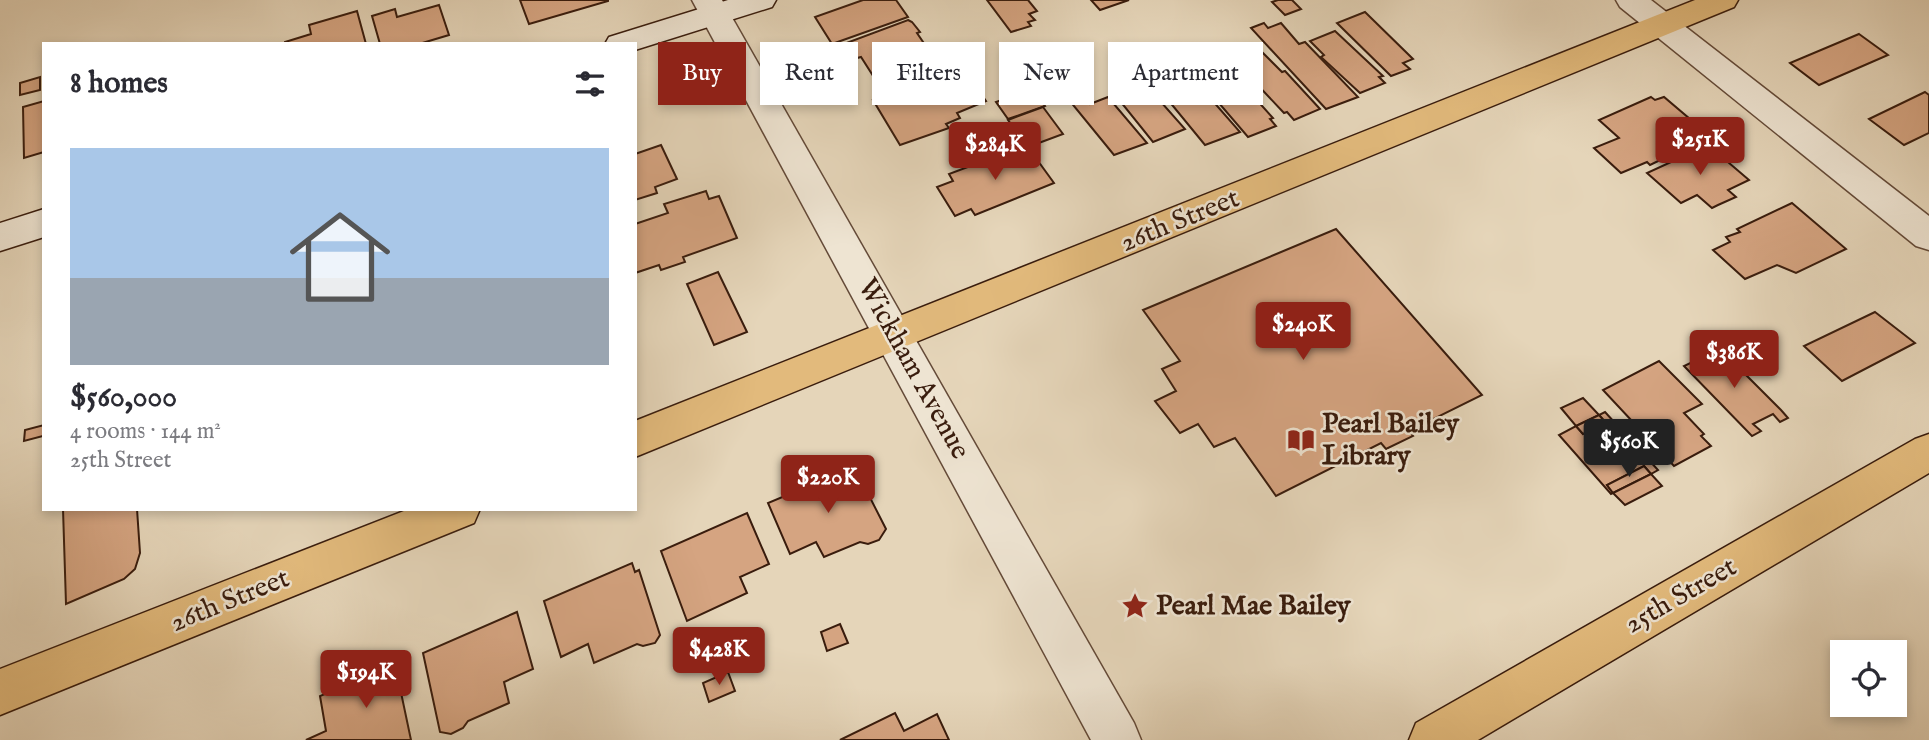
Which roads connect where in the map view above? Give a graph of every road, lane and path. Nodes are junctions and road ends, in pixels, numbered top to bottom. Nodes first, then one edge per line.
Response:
1 (761, 0) edge
2 (1631, 0) edge
3 (1723, 0) edge
4 (711, 7) edge
5 (1662, 24) junction
6 (626, 42) edge
7 (42, 224) edge
8 (1929, 236) edge
9 (0, 237) edge
10 (895, 336) junction
11 (637, 438) edge
12 (1929, 452) edge
13 (454, 511) edge
14 (0, 692) edge
15 (1117, 740) edge
16 (1433, 740) edge

1 - 4 street
2 - 5 street
3 - 5 main road, 26th Street
4 - 6 street
4 - 10 street, Wickham Avenue
5 - 8 street
5 - 10 main road, 26th Street
7 - 9 street
10 - 11 main road, 26th Street
10 - 15 street, Wickham Avenue
12 - 16 main road, 25th Street
13 - 14 main road, 26th Street

